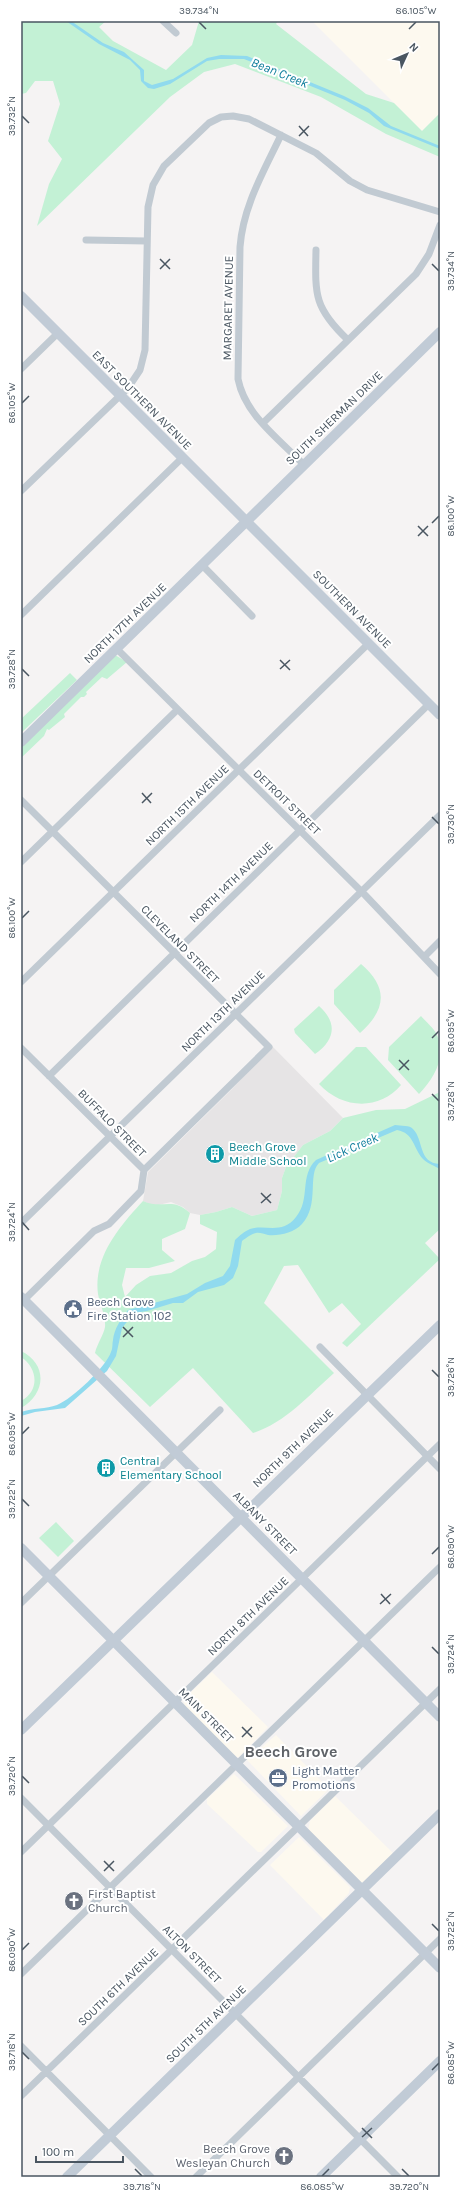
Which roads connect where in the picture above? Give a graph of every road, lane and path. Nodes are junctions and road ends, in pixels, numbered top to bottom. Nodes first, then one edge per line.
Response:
1 (163, 21) edge
2 (176, 33) dead end
3 (281, 135) junction
4 (440, 212) edge
5 (440, 225) edge
6 (86, 240) dead end
7 (147, 241) junction
8 (316, 250) dead end
9 (21, 296) edge
10 (440, 332) edge
11 (58, 333) junction
12 (348, 340) junction
13 (21, 369) edge
14 (120, 395) junction
15 (263, 423) junction
16 (182, 458) junction
17 (304, 465) junction
18 (21, 491) edge
19 (246, 522) junction
20 (202, 565) junction
21 (21, 615) edge
22 (252, 616) dead end
23 (368, 644) junction
24 (117, 649) junction
25 (429, 704) junction
26 (177, 710) junction
27 (440, 715) edge
28 (21, 742) edge
29 (238, 770) junction
30 (21, 800) edge
31 (440, 815) edge
32 (300, 831) junction
33 (53, 832) junction
34 (21, 862) edge
35 (361, 891) junction
36 (113, 892) junction
37 (440, 941) edge
38 (174, 953) junction
39 (424, 957) junction
40 (440, 974) edge
41 (21, 982) edge
42 (235, 1014) junction
43 (21, 1048) edge
44 (49, 1076) junction
45 (110, 1136) junction
46 (144, 1170) junction
47 (21, 1223) edge
48 (23, 1298) edge
49 (440, 1325) edge
50 (320, 1347) dead end
51 (366, 1395) junction
52 (220, 1410) dead end
53 (440, 1444) edge
54 (176, 1453) junction
55 (428, 1456) junction
56 (440, 1469) edge
57 (240, 1516) junction
58 (21, 1548) edge
59 (440, 1567) edge
60 (49, 1576) junction
61 (302, 1579) junction
62 (21, 1603) edge
63 (114, 1640) junction
64 (364, 1641) junction
65 (440, 1689) edge
66 (175, 1702) junction
67 (426, 1702) junction
68 (440, 1717) edge
69 (21, 1730) edge
70 (237, 1764) junction
71 (21, 1798) edge
72 (440, 1814) edge
73 (48, 1826) junction
74 (299, 1826) junction
75 (21, 1852) edge
76 (110, 1888) junction
77 (362, 1890) junction
78 (440, 1939) edge
79 (172, 1950) junction
80 (425, 1953) junction
81 (440, 1968) edge
82 (21, 1974) edge
83 (235, 2013) junction
84 (21, 2046) edge
85 (440, 2061) edge
86 (46, 2072) junction
87 (299, 2077) junction
88 (21, 2096) edge
89 (110, 2135) junction
90 (360, 2139) junction
91 (67, 2177) edge
92 (151, 2177) edge
93 (196, 2177) edge
94 (321, 2177) edge
95 (398, 2177) edge

1 - 2 street
3 - 4 street
3 - 7 street
3 - 15 street, MARGARET AVENUE
5 - 12 street
6 - 7 street
7 - 14 street
8 - 12 street
9 - 11 street, EAST SOUTHERN AVENUE
10 - 17 street, SOUTH SHERMAN DRIVE
11 - 13 street
11 - 14 street, EAST SOUTHERN AVENUE
12 - 15 street
14 - 16 street, EAST SOUTHERN AVENUE
14 - 18 street
15 - 17 street, MARGARET AVENUE
16 - 19 street, EAST SOUTHERN AVENUE
16 - 21 street
17 - 19 street, SOUTH SHERMAN DRIVE
19 - 20 street, NORTH 17TH AVENUE
19 - 23 street, SOUTHERN AVENUE
20 - 22 street
20 - 24 street, NORTH 17TH AVENUE
23 - 25 street, SOUTHERN AVENUE
23 - 29 street, NORTH 15TH AVENUE
24 - 26 street, DETROIT STREET
24 - 28 street, NORTH 17TH AVENUE
25 - 27 street, SOUTHERN AVENUE
25 - 32 street, NORTH 14TH AVENUE
26 - 29 street, DETROIT STREET
26 - 33 street
29 - 32 street, DETROIT STREET
29 - 36 street, NORTH 15TH AVENUE
30 - 33 street, CLEVELAND STREET
31 - 35 street, NORTH 13TH AVENUE
32 - 35 street, DETROIT STREET
32 - 38 street, NORTH 14TH AVENUE
33 - 34 street
33 - 36 street, CLEVELAND STREET
35 - 39 street, DETROIT STREET
35 - 42 street, NORTH 13TH AVENUE
36 - 38 street, CLEVELAND STREET
36 - 41 street, NORTH 15TH AVENUE
37 - 39 street
38 - 42 street, CLEVELAND STREET
38 - 44 street, NORTH 14TH AVENUE
39 - 40 street, DETROIT STREET
42 - 45 street, NORTH 13TH AVENUE
42 - 46 street, CLEVELAND STREET
43 - 44 street, BUFFALO STREET
44 - 45 street, BUFFALO STREET
45 - 46 street, BUFFALO STREET
45 - 47 street, NORTH 13TH AVENUE
46 - 48 street, BUFFALO STREET
48 - 54 street, ALBANY STREET
49 - 51 street, NORTH 9TH AVENUE
50 - 51 street
51 - 55 street
51 - 57 street, NORTH 9TH AVENUE
52 - 54 street
53 - 55 street, NORTH 8TH AVENUE
54 - 57 street, ALBANY STREET
54 - 60 street
55 - 56 street
55 - 61 street, NORTH 8TH AVENUE
57 - 61 street, ALBANY STREET
57 - 63 street, NORTH 9TH AVENUE
58 - 60 street, MAIN STREET
59 - 64 street
60 - 62 street
60 - 63 street, MAIN STREET
61 - 64 street, ALBANY STREET
61 - 66 street, NORTH 8TH AVENUE
63 - 66 street, MAIN STREET
63 - 69 street, NORTH 9TH AVENUE
64 - 67 street, ALBANY STREET
64 - 70 street
65 - 67 street, SOUTH 6TH AVENUE
66 - 70 street, MAIN STREET
66 - 73 street, NORTH 8TH AVENUE
67 - 68 street, ALBANY STREET
67 - 74 street, SOUTH 6TH AVENUE
70 - 74 street, MAIN STREET
70 - 76 street
71 - 73 street, ALTON STREET
72 - 77 street, SOUTH 5TH AVENUE
73 - 75 street, NORTH 8TH AVENUE
73 - 76 street, ALTON STREET
74 - 77 street, MAIN STREET
74 - 79 street, SOUTH 6TH AVENUE
76 - 79 street, ALTON STREET
76 - 82 street
77 - 80 street, MAIN STREET
77 - 83 street, SOUTH 5TH AVENUE
78 - 80 street
79 - 83 street, ALTON STREET
79 - 86 street, SOUTH 6TH AVENUE
80 - 81 street, MAIN STREET
80 - 87 street
83 - 87 street, ALTON STREET
83 - 89 street, SOUTH 5TH AVENUE
84 - 86 street
85 - 90 street
86 - 88 street, SOUTH 6TH AVENUE
86 - 89 street
87 - 90 street, ALTON STREET
87 - 93 street
89 - 91 street, SOUTH 5TH AVENUE
89 - 92 street
90 - 94 street
90 - 95 street, ALTON STREET

